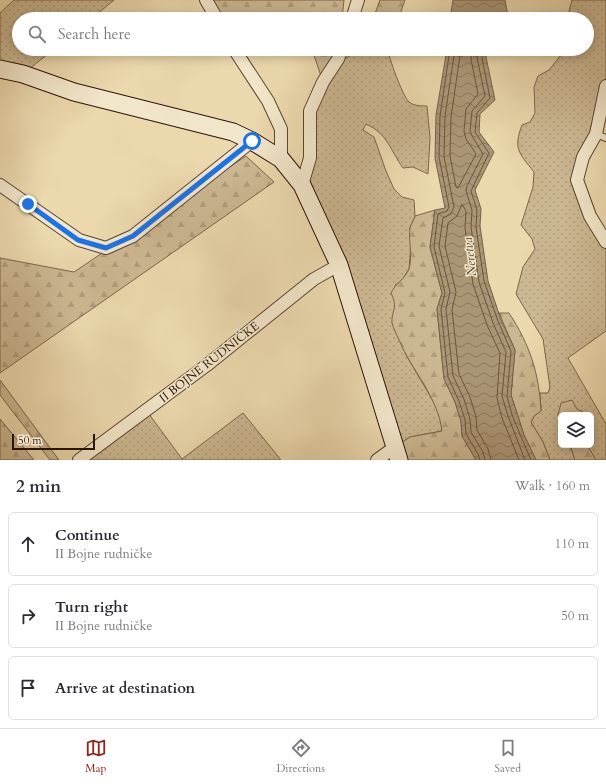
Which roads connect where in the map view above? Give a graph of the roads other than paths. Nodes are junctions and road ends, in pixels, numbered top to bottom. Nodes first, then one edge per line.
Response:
1 (206, 0) edge
2 (358, 0) edge
3 (213, 12) edge
4 (354, 12) edge
5 (239, 56) edge
6 (338, 56) edge
7 (0, 69) edge
8 (606, 86) edge
9 (601, 136) edge
10 (252, 141) junction
11 (281, 159) junction
12 (0, 185) edge
13 (302, 185) junction
14 (606, 242) edge
15 (339, 265) junction
16 (397, 454) edge
17 (79, 460) edge
18 (377, 460) edge

1 - 3 street
2 - 4 street
5 - 11 street
6 - 13 street
7 - 10 street
8 - 9 street
9 - 14 street
10 - 11 street
10 - 12 street
11 - 13 street
13 - 15 street
15 - 16 street
15 - 17 street, II BOJNE RUDNIČKE
16 - 18 street

